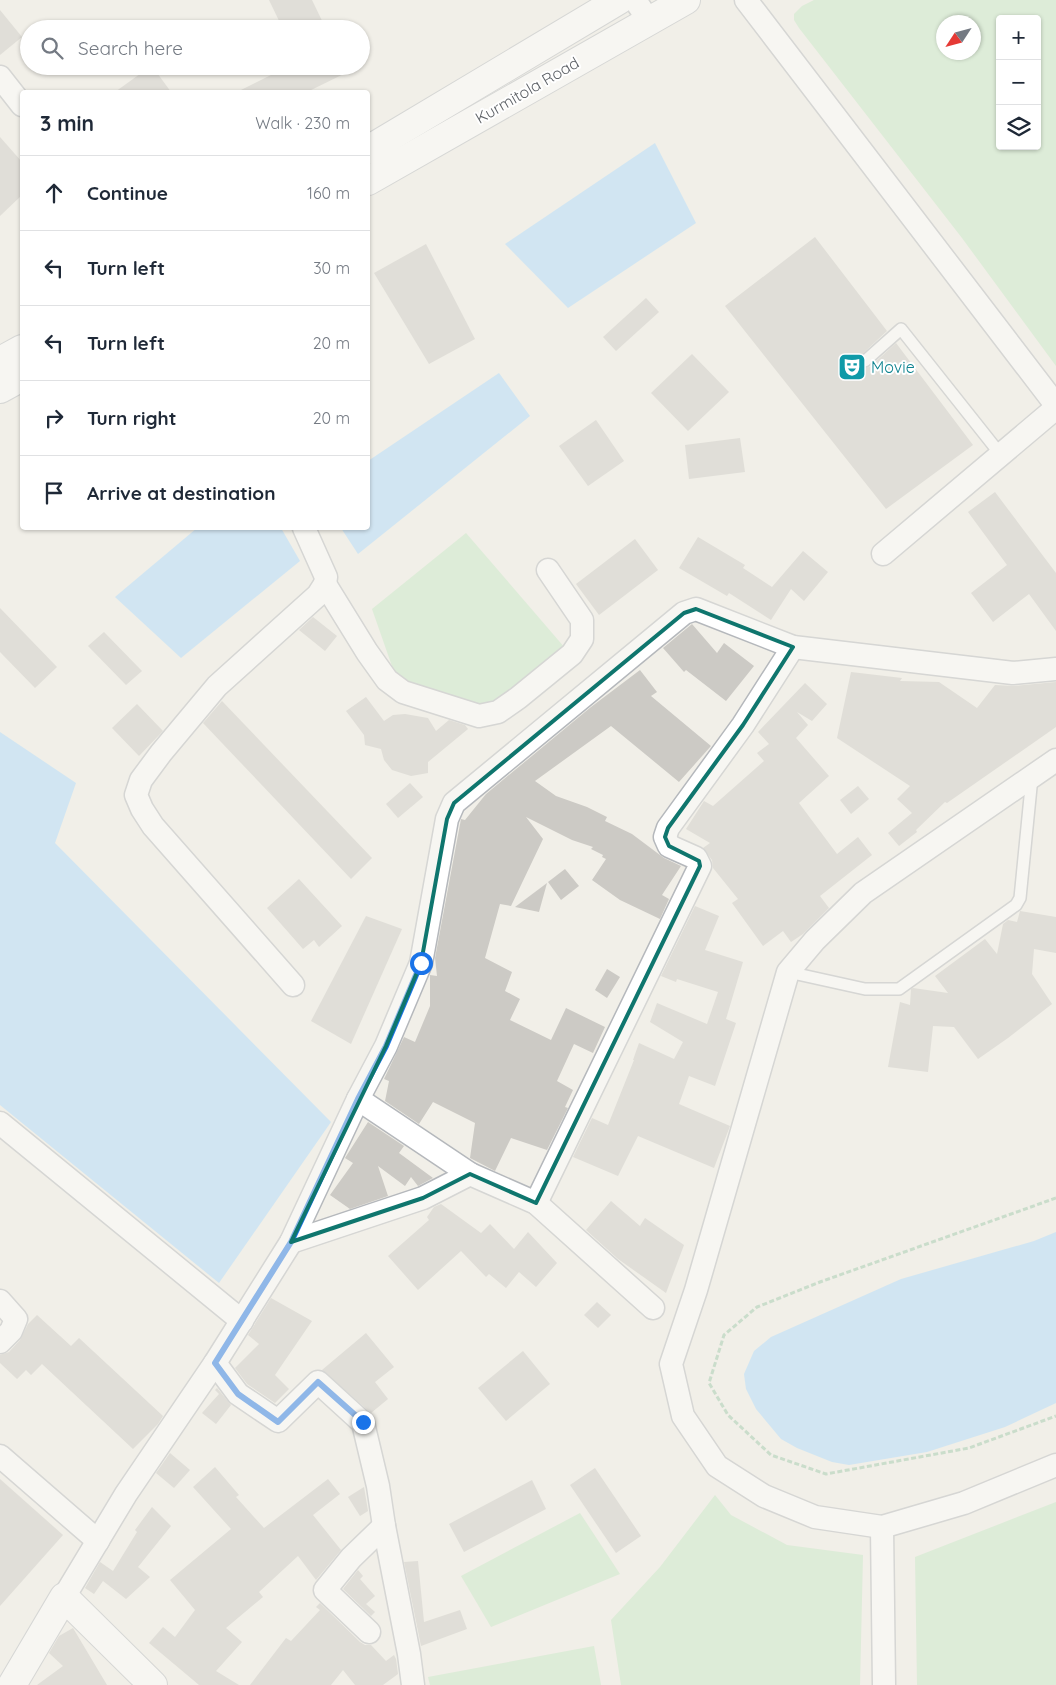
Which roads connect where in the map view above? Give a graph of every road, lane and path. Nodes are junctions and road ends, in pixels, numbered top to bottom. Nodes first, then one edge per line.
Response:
1 (619, 0) edge
2 (686, 0) edge
3 (746, 0) edge
4 (642, 11) edge
5 (0, 77) edge
6 (20, 102) edge
7 (370, 149) edge
8 (370, 179) edge
9 (20, 350) edge
10 (0, 361) edge
11 (865, 362) dead end
12 (20, 377) edge
13 (0, 389) edge
14 (1056, 407) edge
15 (1001, 455) junction
16 (305, 530) edge
17 (883, 554) dead end
18 (548, 570) dead end
19 (325, 584) junction
20 (793, 647) junction
21 (1056, 669) edge
22 (1056, 760) edge
23 (1032, 777) junction
24 (788, 972) junction
25 (293, 984) dead end
26 (358, 1099) junction
27 (0, 1123) edge
28 (470, 1174) junction
29 (1056, 1198) edge
30 (536, 1203) junction
31 (291, 1242) junction
32 (0, 1301) edge
33 (653, 1308) dead end
34 (242, 1321) junction
35 (0, 1342) edge
36 (215, 1363) junction
37 (1056, 1416) edge
38 (0, 1456) edge
39 (1056, 1465) edge
40 (384, 1526) junction
41 (882, 1527) junction
42 (98, 1541) junction
43 (64, 1597) junction
44 (368, 1632) dead end
45 (12, 1685) edge
46 (153, 1685) edge
47 (412, 1685) edge
48 (884, 1685) edge

1 - 7 main road, Kurmitola Road
2 - 4 main road, Kurmitola Road
3 - 14 street
4 - 8 main road, Kurmitola Road
5 - 6 street
9 - 10 main road
11 - 15 lane
12 - 13 main road
14 - 15 street
15 - 17 street
16 - 19 street
18 - 19 street
19 - 25 street
20 - 21 street
20 - 26 street
20 - 30 street
22 - 23 street
23 - 24 street
23 - 24 lane
24 - 41 street
26 - 28 street
26 - 31 street
27 - 34 street
28 - 30 street
28 - 31 street
29 - 37 path
30 - 33 street
31 - 34 street
32 - 35 street
34 - 36 street
36 - 40 street
36 - 42 street
38 - 42 street
39 - 41 street
40 - 44 street
40 - 47 street
41 - 48 street
42 - 43 street
43 - 45 main road
43 - 46 main road

